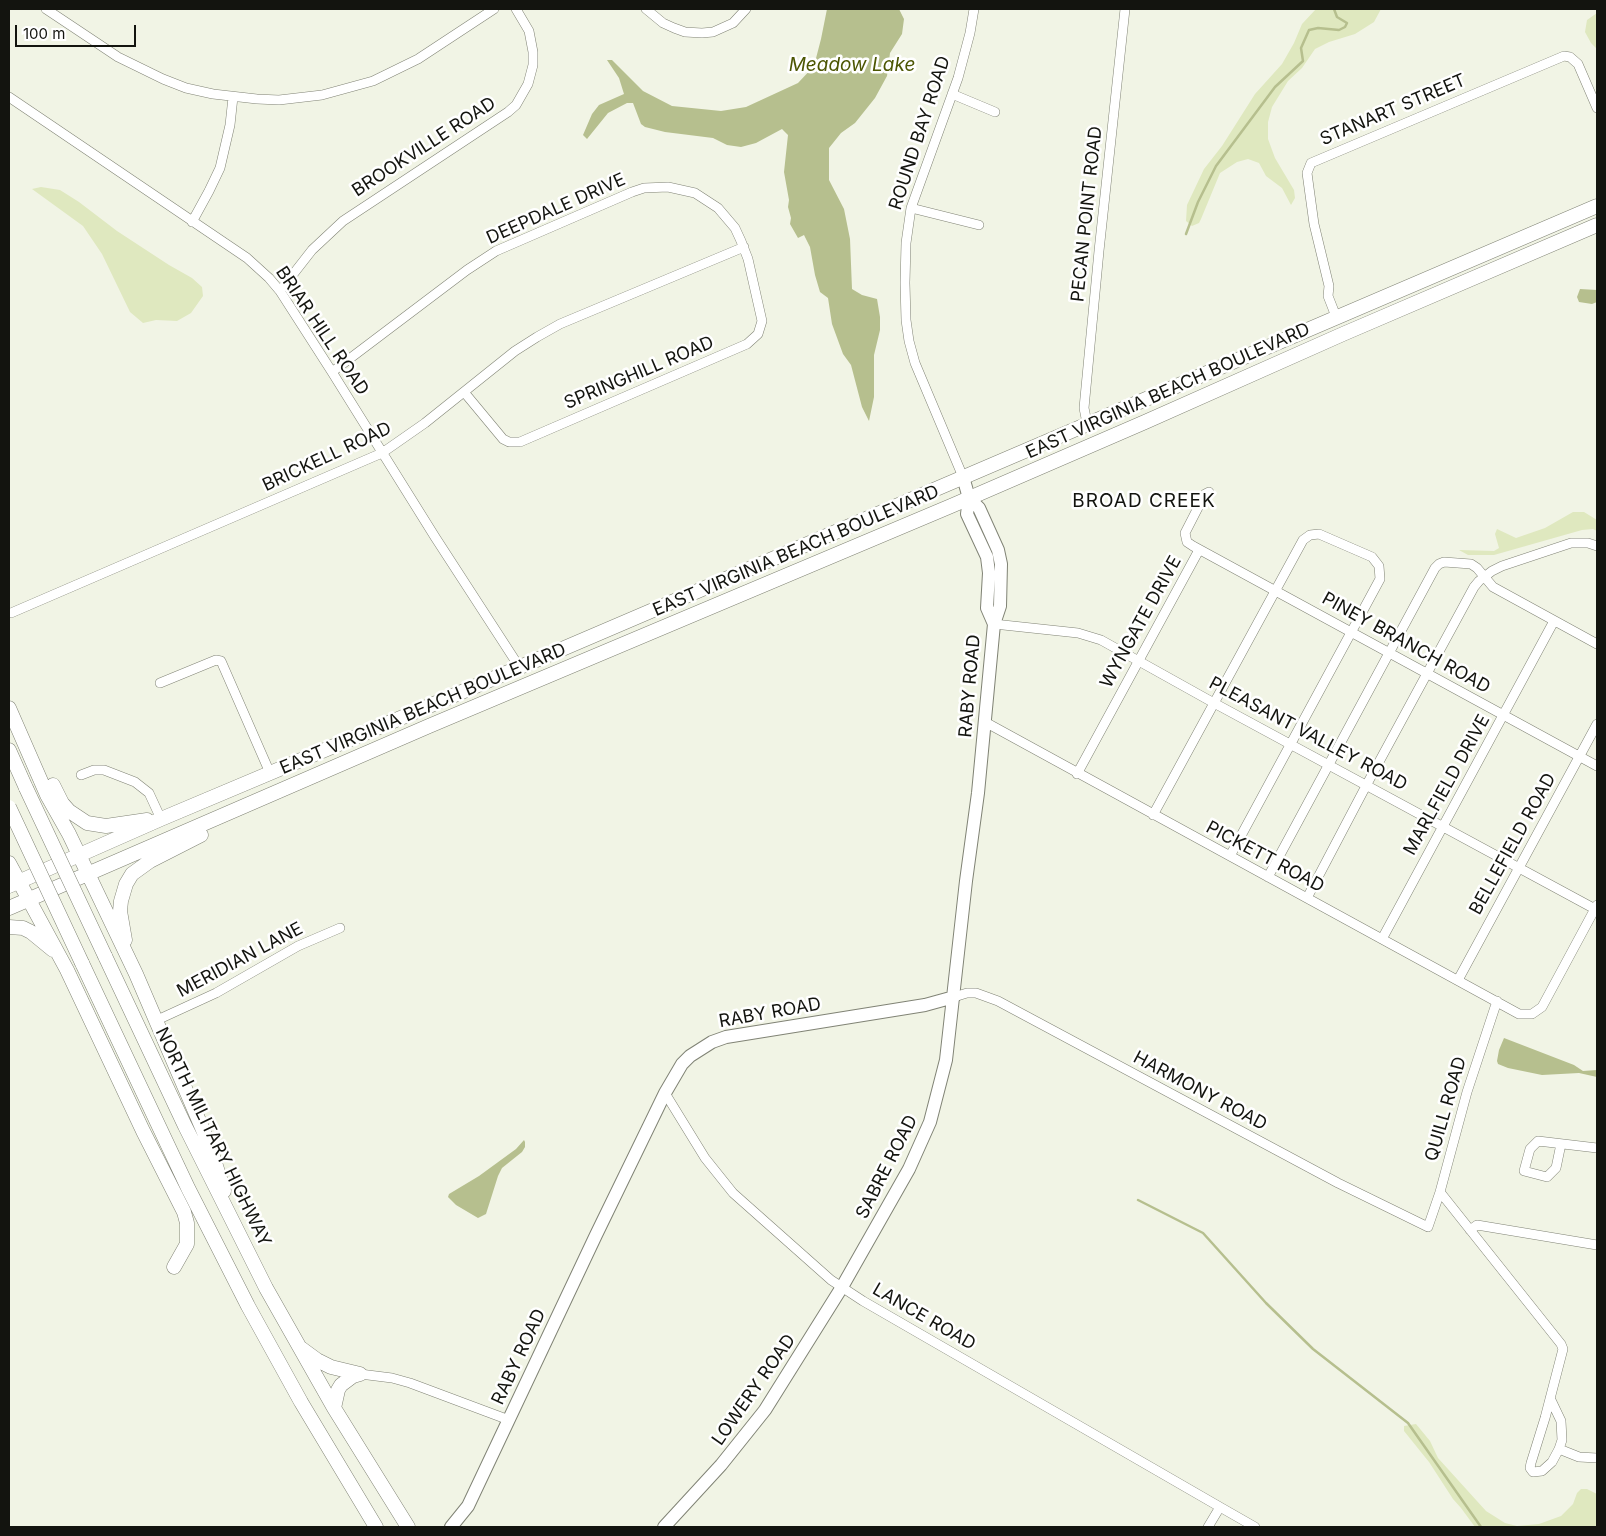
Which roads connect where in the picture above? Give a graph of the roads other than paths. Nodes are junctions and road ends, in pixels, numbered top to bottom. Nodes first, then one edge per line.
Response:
1 (46, 9) edge
2 (494, 9) edge
3 (516, 9) edge
4 (646, 9) edge
5 (746, 9) edge
6 (974, 9) edge
7 (1125, 9) edge
8 (952, 94) junction
9 (9, 97) edge
10 (233, 97) junction
11 (1597, 108) edge
12 (995, 112) dead end
13 (1597, 206) edge
14 (912, 208) junction
15 (192, 222) junction
16 (979, 225) dead end
17 (1597, 226) edge
18 (744, 246) junction
19 (280, 292) junction
20 (1337, 319) junction
21 (332, 372) junction
22 (464, 392) junction
23 (1087, 423) junction
24 (382, 453) junction
25 (963, 477) junction
26 (1209, 492) dead end
27 (969, 498) junction
28 (1597, 546) edge
29 (1199, 550) junction
30 (1484, 576) junction
31 (1275, 590) junction
32 (10, 614) edge
33 (1554, 621) junction
34 (994, 624) junction
35 (1351, 633) junction
36 (1597, 644) edge
37 (1389, 653) junction
38 (1138, 661) junction
39 (520, 668) junction
40 (1427, 674) junction
41 (160, 683) dead end
42 (1214, 703) junction
43 (9, 708) edge
44 (1504, 715) junction
45 (985, 722) junction
46 (1597, 724) edge
47 (1290, 744) junction
48 (9, 750) edge
49 (1580, 756) junction
50 (1328, 764) junction
51 (1597, 766) edge
52 (270, 773) junction
53 (1077, 774) junction
54 (81, 775) dead end
55 (1367, 784) junction
56 (245, 807) junction
57 (9, 808) edge
58 (1153, 814) junction
59 (161, 819) junction
60 (1443, 826) junction
61 (79, 855) junction
62 (1230, 856) junction
63 (9, 863) edge
64 (1519, 867) junction
65 (88, 873) junction
66 (1268, 876) junction
67 (14, 884) edge
68 (1307, 898) junction
69 (29, 899) junction
70 (1596, 907) edge
71 (9, 908) edge
72 (9, 927) edge
73 (340, 928) dead end
74 (1382, 939) junction
75 (128, 958) junction
76 (68, 970) junction
77 (1458, 980) junction
78 (954, 997) junction
79 (1497, 1001) junction
80 (155, 1021) junction
81 (665, 1093) junction
82 (1561, 1144) junction
83 (1597, 1148) edge
84 (1440, 1192) junction
85 (180, 1204) junction
86 (1428, 1227) joint
87 (1470, 1230) junction
88 (238, 1235) junction
89 (1597, 1245) edge
90 (220, 1252) junction
91 (174, 1266) dead end
92 (842, 1287) junction
93 (299, 1347) junction
94 (360, 1374) junction
95 (1550, 1398) junction
96 (334, 1408) junction
97 (509, 1420) junction
98 (1559, 1450) junction
99 (1597, 1458) edge
100 (1220, 1507) junction
101 (376, 1527) edge
102 (408, 1527) edge
103 (451, 1527) edge
104 (664, 1527) edge
105 (1208, 1527) edge
106 (1255, 1527) edge

1 - 10 street
2 - 10 street
3 - 19 street, BROOKVILLE ROAD
4 - 5 street
6 - 8 street, ROUND BAY ROAD
7 - 23 street, PECAN POINT ROAD
8 - 12 street
8 - 14 street, ROUND BAY ROAD
9 - 15 street, BRIAR HILL ROAD
10 - 15 street
11 - 20 street, STANART STREET
13 - 20 main road, EAST VIRGINIA BEACH BOULEVARD
14 - 16 street
14 - 25 street, ROUND BAY ROAD
15 - 19 street, BRIAR HILL ROAD
17 - 27 main road, EAST VIRGINIA BEACH BOULEVARD
18 - 21 street, DEEPDALE DRIVE
18 - 22 street, BRICKELL ROAD
18 - 22 street, SPRINGHILL ROAD
19 - 21 street, BRIAR HILL ROAD
20 - 23 main road, EAST VIRGINIA BEACH BOULEVARD
21 - 24 street, BRIAR HILL ROAD
22 - 24 street, BRICKELL ROAD
23 - 25 main road, EAST VIRGINIA BEACH BOULEVARD
24 - 32 street, BRICKELL ROAD
24 - 39 street, BRIAR HILL ROAD
25 - 27 street, ROUND BAY ROAD
25 - 39 main road, EAST VIRGINIA BEACH BOULEVARD
26 - 29 street, WYNGATE DRIVE
27 - 34 street, RABY ROAD
27 - 56 main road, EAST VIRGINIA BEACH BOULEVARD
28 - 30 street
29 - 31 street, PINEY BRANCH ROAD
29 - 38 street, WYNGATE DRIVE
30 - 33 street
30 - 37 street
30 - 40 street
31 - 35 street, PINEY BRANCH ROAD
31 - 35 street
31 - 42 street
33 - 36 street
33 - 44 street, MARLFIELD DRIVE
34 - 38 street, PLEASANT VALLEY ROAD
34 - 45 street, RABY ROAD
35 - 37 street, PINEY BRANCH ROAD
35 - 47 street
37 - 40 street, PINEY BRANCH ROAD
37 - 50 street
38 - 42 street, PLEASANT VALLEY ROAD
38 - 53 street, WYNGATE DRIVE
39 - 52 main road, EAST VIRGINIA BEACH BOULEVARD
40 - 44 street, PINEY BRANCH ROAD
40 - 55 street
41 - 52 street
42 - 47 street, PLEASANT VALLEY ROAD
42 - 58 street
43 - 59 main road
43 - 61 main road
44 - 49 street, PINEY BRANCH ROAD
44 - 60 street, MARLFIELD DRIVE
45 - 53 street, PICKETT ROAD
45 - 78 street, RABY ROAD
46 - 49 street, BELLEFIELD ROAD
47 - 50 street, PLEASANT VALLEY ROAD
47 - 62 street
48 - 88 main road, NORTH MILITARY HIGHWAY, bridge
49 - 51 street, PINEY BRANCH ROAD
49 - 64 street, BELLEFIELD ROAD
50 - 55 street, PLEASANT VALLEY ROAD
50 - 66 street
52 - 59 main road, EAST VIRGINIA BEACH BOULEVARD
53 - 58 street, PICKETT ROAD
54 - 59 street
55 - 60 street, PLEASANT VALLEY ROAD
55 - 68 street
56 - 65 main road, EAST VIRGINIA BEACH BOULEVARD
56 - 75 main road
57 - 90 main road, bridge
58 - 62 street, PICKETT ROAD
59 - 61 main road, EAST VIRGINIA BEACH BOULEVARD
60 - 64 street, PLEASANT VALLEY ROAD
60 - 74 street, MARLFIELD DRIVE
61 - 65 main road
61 - 67 main road, EAST VIRGINIA BEACH BOULEVARD
62 - 66 street, PICKETT ROAD
63 - 67 main road
64 - 70 street, PLEASANT VALLEY ROAD
64 - 77 street, BELLEFIELD ROAD
65 - 69 main road, EAST VIRGINIA BEACH BOULEVARD
65 - 75 main road
66 - 68 street, PICKETT ROAD
67 - 69 main road
68 - 74 street, PICKETT ROAD
69 - 71 main road, EAST VIRGINIA BEACH BOULEVARD
69 - 76 main road
70 - 79 street, PICKETT ROAD
72 - 76 main road
73 - 80 street, MERIDIAN LANE
74 - 77 street, PICKETT ROAD
75 - 80 main road
76 - 85 main road
77 - 79 street, PICKETT ROAD
78 - 81 street, RABY ROAD
78 - 86 street, HARMONY ROAD
78 - 92 street, SABRE ROAD
79 - 84 street, QUILL ROAD
80 - 88 main road
81 - 92 street, LANCE ROAD
81 - 97 street, RABY ROAD
82 - 82 street
82 - 83 street
84 - 86 street, QUILL ROAD
84 - 87 street
85 - 90 main road
85 - 91 main road
87 - 89 street
87 - 95 street
88 - 93 main road, NORTH MILITARY HIGHWAY
90 - 101 main road
92 - 100 street, LANCE ROAD
92 - 104 street, LOWERY ROAD
93 - 94 main road
93 - 96 main road, NORTH MILITARY HIGHWAY
94 - 96 main road
94 - 97 street
95 - 98 street
95 - 98 street
96 - 102 main road, NORTH MILITARY HIGHWAY
97 - 103 street, RABY ROAD
98 - 99 street
100 - 105 street
100 - 106 street, LANCE ROAD

